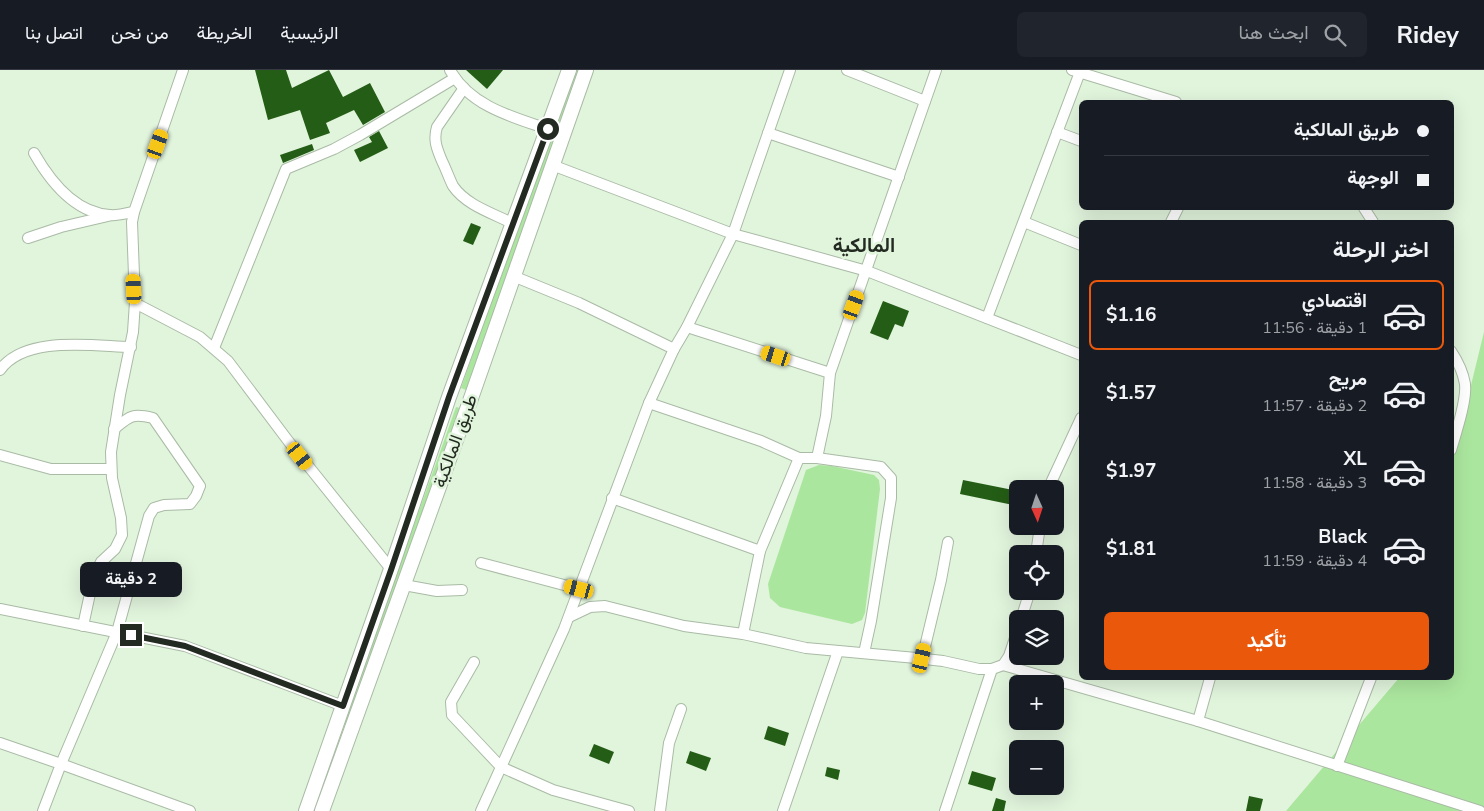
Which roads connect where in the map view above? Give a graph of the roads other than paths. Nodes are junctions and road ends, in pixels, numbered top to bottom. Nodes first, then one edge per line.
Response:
1 (183, 70) edge
2 (569, 70) edge
3 (586, 70) edge
4 (790, 70) edge
5 (848, 70) edge
6 (936, 70) edge
7 (1076, 71) edge
8 (453, 74) edge
9 (464, 88) junction
10 (1170, 100) edge
11 (925, 101) junction
12 (548, 129) junction
13 (1057, 132) junction
14 (768, 133) junction
15 (1079, 140) edge
16 (34, 153) dead end
17 (552, 165) junction
18 (899, 177) junction
19 (134, 212) junction
20 (111, 215) junction
21 (1024, 222) junction
22 (512, 223) junction
23 (733, 234) junction
24 (28, 238) dead end
25 (1079, 244) edge
26 (866, 271) junction
27 (513, 276) junction
28 (135, 303) junction
29 (988, 318) junction
30 (687, 327) junction
31 (131, 347) junction
32 (214, 348) junction
33 (674, 348) junction
34 (1079, 354) edge
35 (1454, 356) edge
36 (0, 370) edge
37 (830, 373) junction
38 (449, 397) junction
39 (649, 403) junction
40 (469, 404) junction
41 (1079, 426) edge
42 (114, 429) junction
43 (1454, 439) edge
44 (0, 455) edge
45 (799, 458) junction
46 (817, 458) junction
47 (111, 469) junction
48 (1052, 480) edge
49 (612, 498) junction
50 (948, 542) dead end
51 (760, 551) junction
52 (481, 563) dead end
53 (391, 570) junction
54 (404, 585) junction
55 (579, 589) junction
56 (462, 590) dead end
57 (0, 609) edge
58 (569, 617) junction
59 (83, 626) junction
60 (117, 632) junction
61 (743, 634) junction
62 (838, 651) junction
63 (864, 653) junction
64 (1009, 656) edge
65 (922, 658) junction
66 (474, 662) dead end
67 (1002, 664) junction
68 (992, 669) junction
69 (1209, 680) edge
70 (1370, 680) edge
71 (343, 706) junction
72 (681, 709) dead end
73 (1198, 720) junction
74 (334, 732) junction
75 (348, 738) junction
76 (0, 743) edge
77 (61, 764) junction
78 (1337, 766) junction
79 (501, 767) junction
80 (1447, 806) edge
81 (168, 807) edge
82 (43, 811) edge
83 (190, 811) edge
84 (306, 811) edge
85 (322, 811) edge
86 (481, 811) edge
87 (629, 811) edge
88 (660, 811) edge
89 (783, 811) edge
90 (946, 811) edge
91 (1480, 811) edge

1 - 19 street
2 - 12 main road, طريق المالكية
3 - 17 main road, طريق المالكية
4 - 14 street
5 - 11 street
6 - 11 street
7 - 10 street
7 - 13 street
8 - 9 street
8 - 32 street
9 - 12 street
9 - 22 street
11 - 18 street
12 - 22 main road, طريق المالكية
13 - 15 street
13 - 21 street
14 - 18 street
14 - 23 street
16 - 20 street
17 - 23 street
17 - 27 main road, طريق المالكية
18 - 26 street
19 - 20 street
19 - 28 street
20 - 24 street
21 - 25 street
21 - 29 street
22 - 38 main road, طريق المالكية
23 - 26 street
23 - 30 street
26 - 29 street
26 - 37 street
27 - 33 street
27 - 40 main road, طريق المالكية
28 - 31 street
28 - 32 street
29 - 34 street
30 - 33 street
30 - 37 street
31 - 36 street
31 - 42 street
32 - 53 street
33 - 39 street
35 - 43 street
37 - 46 street
38 - 40 main road
38 - 53 main road, طريق المالكية
39 - 45 street
39 - 49 street
40 - 54 main road, طريق المالكية
41 - 48 street
42 - 47 street
42 - 60 street
44 - 47 street
45 - 46 street
45 - 51 street
46 - 63 street
47 - 59 street
49 - 51 street
49 - 55 street
50 - 65 street
51 - 61 street
52 - 55 street
53 - 71 main road, طريق المالكية
54 - 56 street
54 - 75 main road, طريق المالكية
55 - 58 street
57 - 59 street
58 - 61 street
58 - 79 street
59 - 60 street
60 - 71 street
60 - 77 street
61 - 62 street
62 - 63 street
62 - 89 street
63 - 65 street
64 - 67 street
65 - 68 street
66 - 79 street
67 - 68 street
67 - 73 street
68 - 90 street
69 - 73 street
70 - 78 street
71 - 74 main road, طريق المالكية
72 - 88 street
73 - 78 street
74 - 75 main road
74 - 84 main road, طريق المالكية
75 - 85 main road, طريق المالكية
76 - 77 street
77 - 81 street
77 - 82 street
78 - 80 street
79 - 86 street
79 - 87 street
80 - 91 street
81 - 83 street

